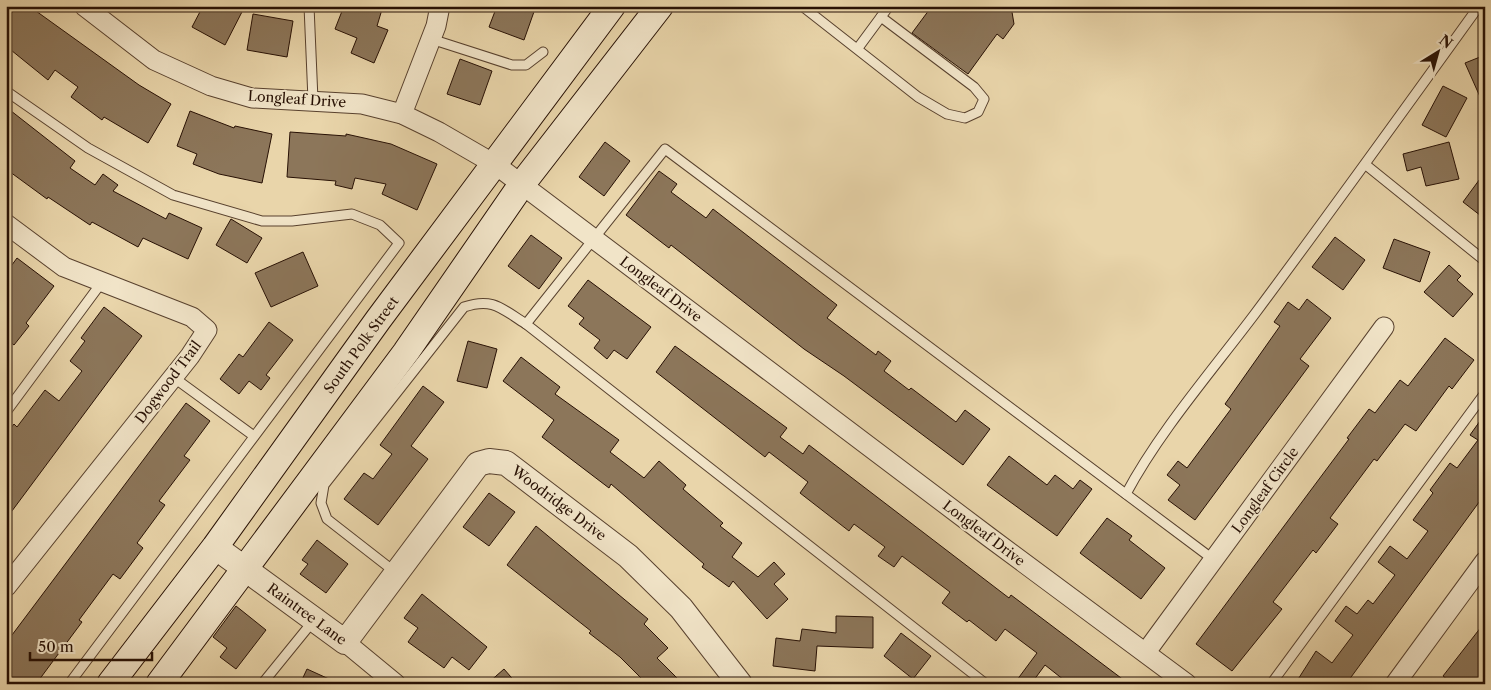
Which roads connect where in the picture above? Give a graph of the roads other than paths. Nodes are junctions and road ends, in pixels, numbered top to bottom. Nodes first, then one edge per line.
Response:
1 (84, 6) edge
2 (309, 6) edge
3 (440, 6) edge
4 (612, 6) edge
5 (660, 6) edge
6 (802, 6) edge
7 (889, 6) edge
8 (1479, 6) edge
9 (881, 17) junction
10 (431, 39) junction
11 (858, 48) junction
12 (542, 52) dead end
13 (6, 91) edge
14 (313, 100) junction
15 (402, 114) junction
16 (496, 165) junction
17 (1366, 165) junction
18 (522, 184) junction
19 (7, 227) edge
20 (595, 239) junction
21 (1485, 261) edge
22 (102, 282) junction
23 (526, 324) junction
24 (1384, 328) dead end
25 (173, 377) junction
26 (1485, 394) edge
27 (6, 412) edge
28 (254, 436) junction
29 (1126, 494) junction
30 (216, 547) junction
31 (1214, 560) junction
32 (1485, 561) edge
33 (244, 568) junction
34 (397, 573) junction
35 (6, 587) edge
36 (314, 620) junction
37 (345, 642) junction
38 (1146, 652) junction
39 (69, 684) edge
40 (110, 684) edge
41 (159, 684) edge
42 (262, 684) edge
43 (396, 684) edge
44 (740, 684) edge
45 (986, 684) edge
46 (1187, 684) edge
47 (1271, 684) edge
48 (1395, 684) edge

1 - 14 street, Longleaf Drive
2 - 14 lane
3 - 10 street
4 - 16 main road, South Polk Street
5 - 18 main road
6 - 11 lane
7 - 9 lane
8 - 17 lane
9 - 11 lane
9 - 11 lane
10 - 12 lane
10 - 15 street
13 - 28 lane
14 - 15 street, Longleaf Drive
15 - 16 street, Longleaf Drive
16 - 18 street, Longleaf Drive
16 - 30 main road, South Polk Street
17 - 21 lane
17 - 29 lane
18 - 20 street, Longleaf Drive
18 - 33 main road
19 - 22 street, Dogwood Trail
20 - 23 lane
20 - 29 lane
20 - 38 street, Longleaf Drive
22 - 25 street, Dogwood Trail
22 - 27 lane
23 - 34 lane
23 - 45 lane
24 - 31 street, Longleaf Circle
25 - 28 lane
25 - 35 street, Dogwood Trail
26 - 47 lane
28 - 39 lane
29 - 31 lane
30 - 33 street, Raintree Lane
30 - 40 main road, South Polk Street
31 - 38 street, Longleaf Circle
32 - 48 street
33 - 36 street, Raintree Lane
33 - 41 main road
34 - 37 street, Woodridge Drive
34 - 44 street, Woodridge Drive
36 - 37 street, Raintree Lane
36 - 42 lane
37 - 43 street, Raintree Lane
38 - 46 street, Longleaf Drive

